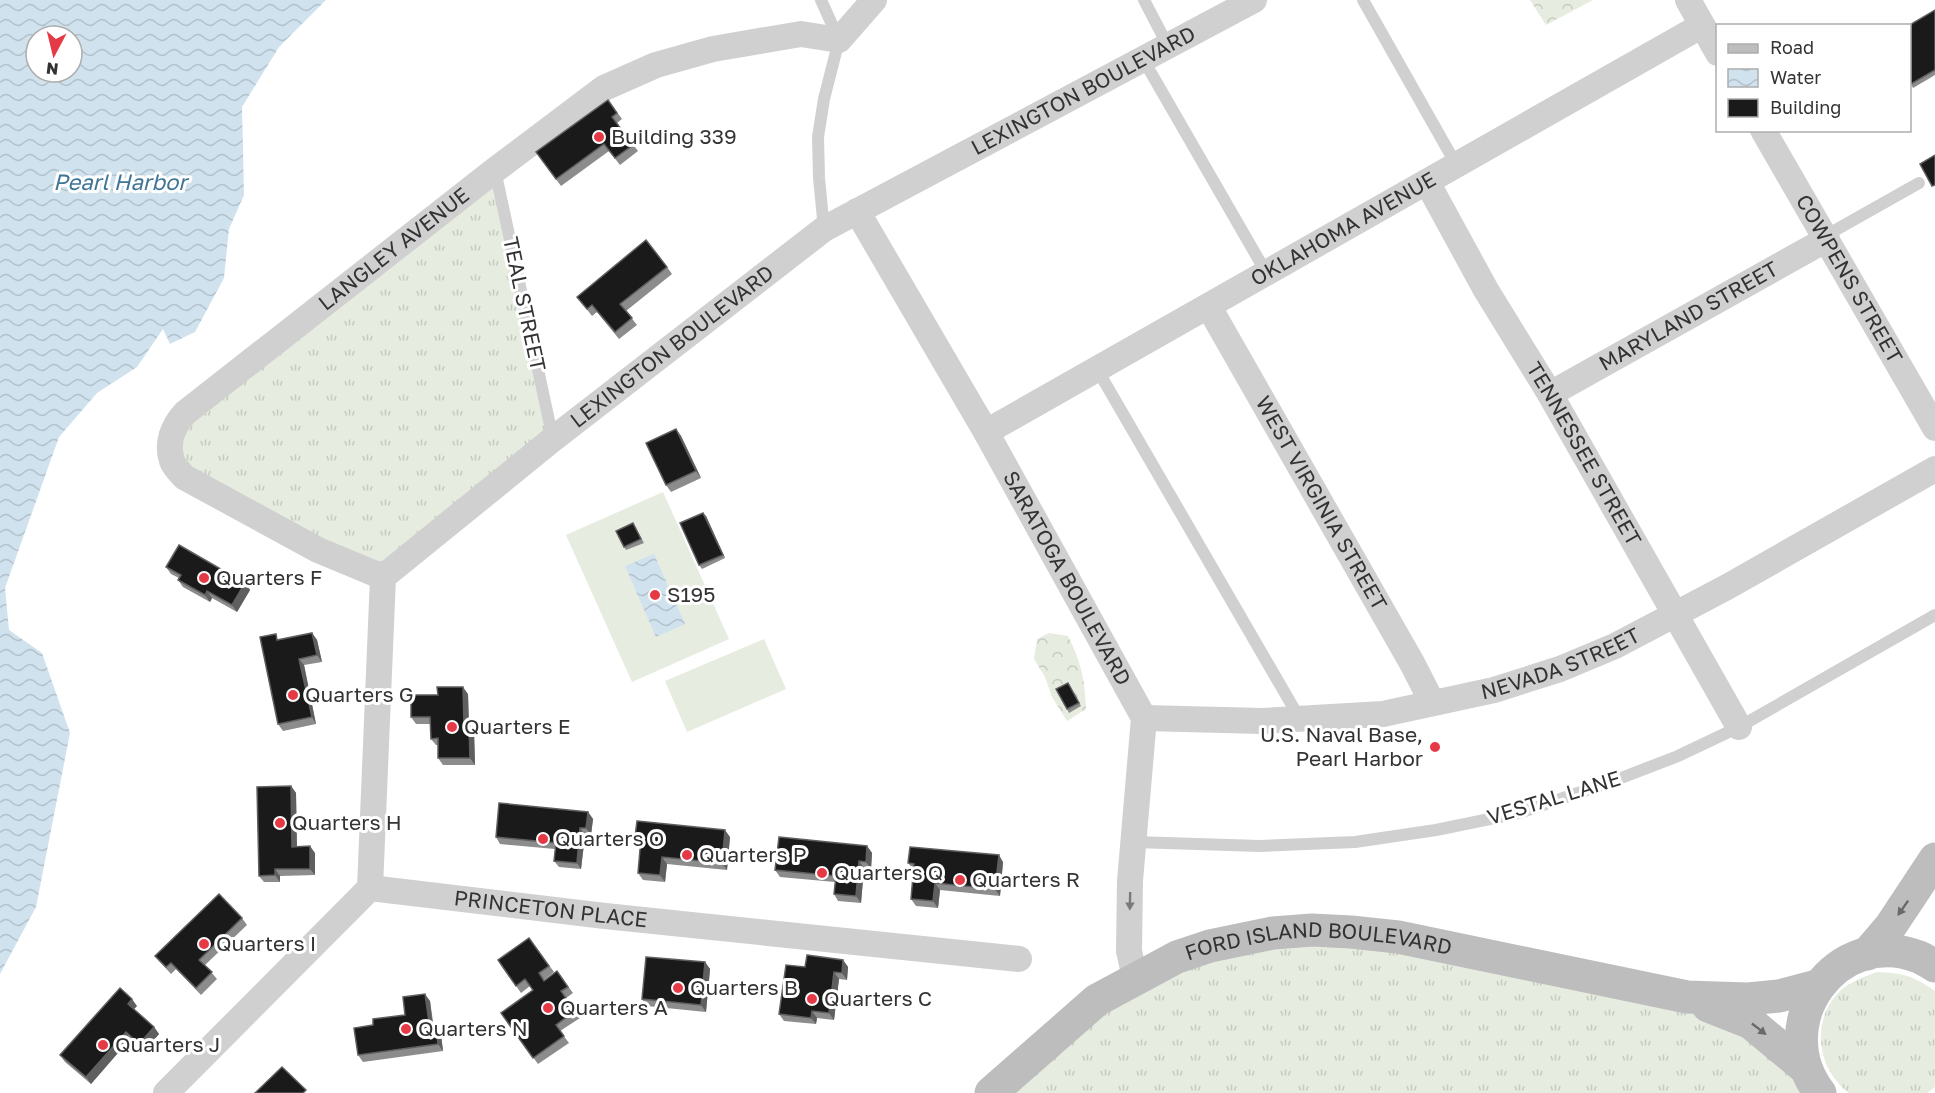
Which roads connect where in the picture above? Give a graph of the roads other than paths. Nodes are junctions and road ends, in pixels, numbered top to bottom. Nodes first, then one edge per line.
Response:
1 (821, 0) edge
2 (874, 0) edge
3 (1144, 0) edge
4 (1254, 0) edge
5 (1363, 0) edge
6 (1688, 0) edge
7 (1701, 26) junction
8 (839, 40) junction
9 (1168, 46) junction
10 (1716, 50) edge
11 (1143, 59) junction
12 (1764, 132) edge
13 (1457, 166) junction
14 (495, 170) junction
15 (1427, 182) junction
16 (1919, 183) dead end
17 (856, 211) junction
18 (824, 229) junction
19 (1826, 237) junction
20 (1267, 274) junction
21 (1209, 307) junction
22 (1097, 369) junction
23 (1550, 394) junction
24 (1935, 428) edge
25 (986, 432) junction
26 (553, 439) junction
27 (1935, 469) edge
28 (383, 577) junction
29 (1674, 615) junction
30 (1935, 615) edge
31 (1432, 702) junction
32 (1144, 718) junction
33 (1300, 719) junction
34 (1739, 727) junction
35 (1134, 842) junction
36 (1935, 859) edge
37 (370, 888) junction
38 (1867, 954) junction
39 (1019, 959) dead end
40 (1935, 966) edge
41 (1135, 978) junction
42 (1817, 986) junction
43 (1687, 997) junction
44 (1812, 1084) edge
45 (166, 1093) edge
46 (992, 1093) edge

1 - 8 lane
2 - 8 street
3 - 9 lane
4 - 9 street, LEXINGTON BOULEVARD
5 - 13 lane
6 - 7 street
7 - 10 street
7 - 13 street, OKLAHOMA AVENUE
8 - 14 street, LANGLEY AVENUE
8 - 18 lane
9 - 11 street, LEXINGTON BOULEVARD
11 - 17 street, LEXINGTON BOULEVARD
11 - 20 lane
12 - 19 street, COWPENS STREET
13 - 15 street, OKLAHOMA AVENUE
14 - 26 lane, TEAL STREET
14 - 28 street, LANGLEY AVENUE
15 - 20 street, OKLAHOMA AVENUE
15 - 23 street, TENNESSEE STREET
16 - 19 lane
17 - 18 street, LEXINGTON BOULEVARD
17 - 25 street, SARATOGA BOULEVARD
18 - 26 street, LEXINGTON BOULEVARD
19 - 23 street, MARYLAND STREET
19 - 24 street, COWPENS STREET
20 - 21 street, OKLAHOMA AVENUE
21 - 22 street, OKLAHOMA AVENUE
21 - 31 street, WEST VIRGINIA STREET
22 - 25 street, OKLAHOMA AVENUE
22 - 33 lane
23 - 29 street, TENNESSEE STREET
25 - 32 street, SARATOGA BOULEVARD
26 - 28 street, LEXINGTON BOULEVARD
27 - 29 street, NEVADA STREET
28 - 37 street
29 - 31 street, NEVADA STREET
29 - 34 street, TENNESSEE STREET
30 - 34 lane, VESTAL LANE
31 - 33 street, NEVADA STREET
32 - 33 street, NEVADA STREET
32 - 35 street
34 - 35 lane, VESTAL LANE
35 -> 41 street
36 -> 38 street
37 - 39 street, PRINCETON PLACE
37 - 45 street
38 - 40 street
38 - 42 street
41 - 43 street, FORD ISLAND BOULEVARD
41 - 46 street, FORD ISLAND BOULEVARD
42 - 43 street, FORD ISLAND BOULEVARD
42 - 44 street
43 -> 44 street, FORD ISLAND BOULEVARD

